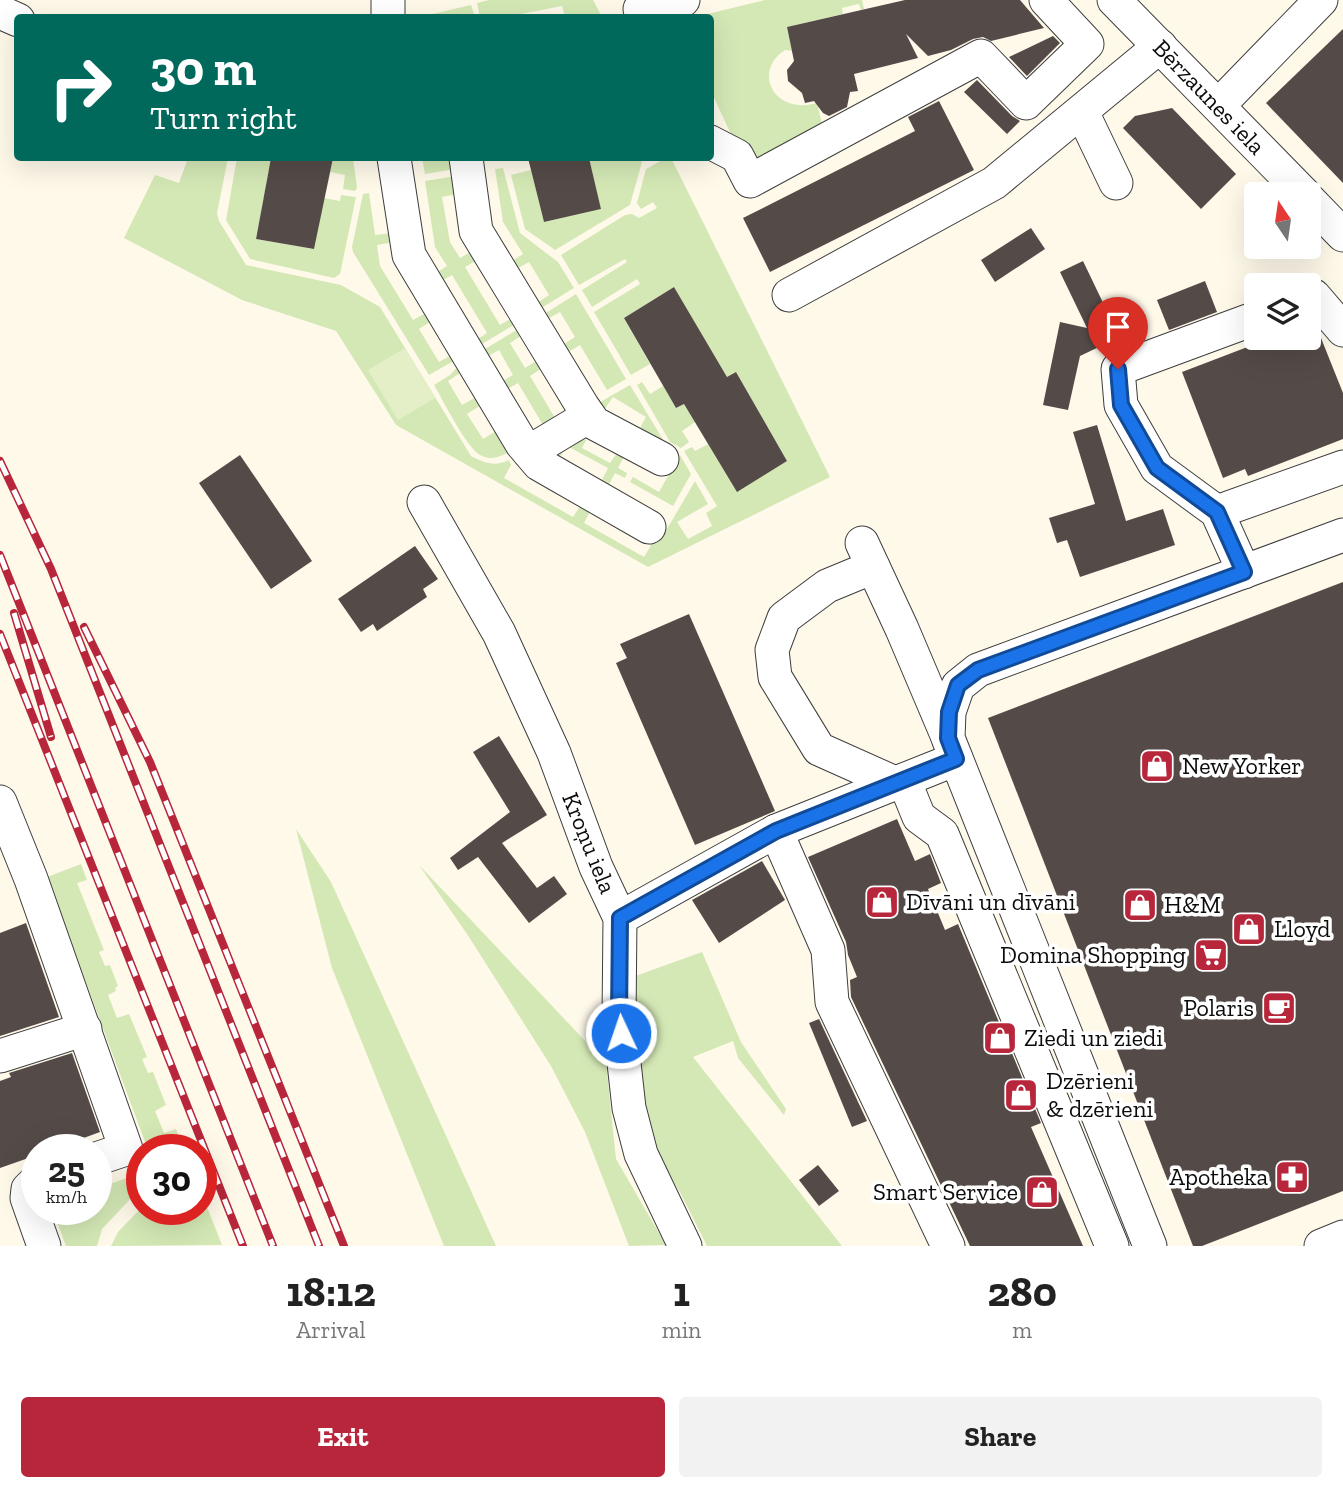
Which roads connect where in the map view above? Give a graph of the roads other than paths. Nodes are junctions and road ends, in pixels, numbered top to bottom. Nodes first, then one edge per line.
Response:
1 (683, 0) edge
2 (1046, 0) edge
3 (1114, 0) edge
4 (1321, 0) edge
5 (642, 14) edge
6 (1160, 46) junction
7 (1219, 105) junction
8 (1082, 112) junction
9 (714, 144) edge
10 (394, 161) edge
11 (466, 161) edge
12 (1293, 182) edge
13 (1116, 183) dead end
14 (1321, 212) edge
15 (1343, 235) edge
16 (789, 295) dead end
17 (1244, 322) edge
18 (589, 416) junction
19 (529, 452) junction
20 (662, 459) dead end
21 (1343, 467) edge
22 (424, 502) dead end
23 (1217, 512) junction
24 (649, 527) dead end
25 (1343, 535) edge
26 (1244, 572) junction
27 (952, 748) junction
28 (900, 781) junction
29 (0, 802) edge
30 (776, 831) junction
31 (620, 918) junction
32 (85, 1029) junction
33 (0, 1056) edge
34 (112, 1154) edge
35 (37, 1225) edge
36 (1343, 1237) edge
37 (1144, 1244) edge
38 (44, 1246) edge
39 (685, 1246) edge
40 (948, 1246) edge
41 (1112, 1246) edge
42 (1321, 1246) edge

1 - 5 street
2 - 9 street
3 - 6 street, Bērzaunes iela
4 - 7 street
6 - 7 street, Bērzaunes iela
6 - 8 street
7 - 12 street, Bērzaunes iela
8 - 13 street
8 - 16 street
10 - 19 street
11 - 18 street
14 - 15 street
17 - 23 street
18 - 19 street
18 - 20 street
19 - 24 street
21 - 23 street
22 - 31 street, Kroņu iela
23 - 26 street
25 - 26 street
26 - 27 street
27 - 28 street
27 - 28 street
27 - 37 street
28 - 30 street
28 - 41 street
29 - 32 street
30 - 31 street
30 - 40 street
31 - 39 street, Kroņu iela
32 - 33 street
32 - 34 street
35 - 38 street
36 - 42 street

